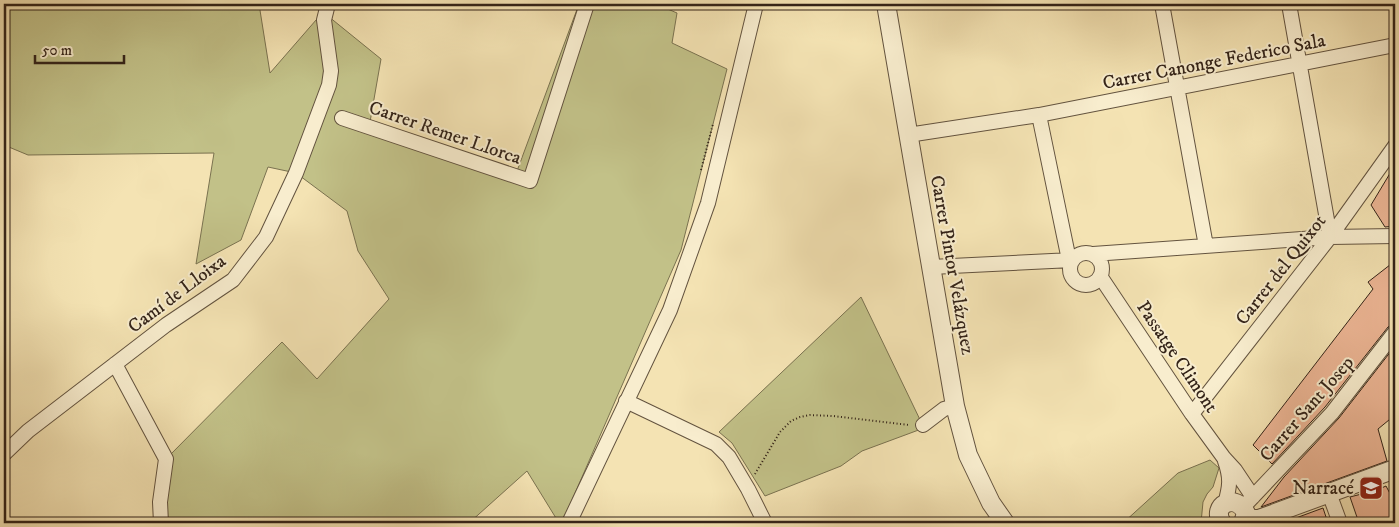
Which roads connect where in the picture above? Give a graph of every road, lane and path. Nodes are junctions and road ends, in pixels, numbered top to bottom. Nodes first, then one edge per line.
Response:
1 (328, 4) edge
2 (587, 4) edge
3 (756, 4) edge
4 (886, 4) edge
5 (1162, 4) edge
6 (1288, 4) edge
7 (1395, 45) edge
8 (1299, 64) junction
9 (1176, 88) junction
10 (1039, 115) junction
11 (342, 118) dead end
12 (908, 135) junction
13 (1395, 146) edge
14 (1395, 236) edge
15 (1330, 237) junction
16 (1206, 246) junction
17 (1093, 254) junction
18 (1070, 260) junction
19 (931, 267) junction
20 (1100, 276) junction
21 (1395, 332) edge
22 (115, 364) junction
23 (626, 401) junction
24 (955, 406) junction
25 (1192, 414) junction
26 (923, 425) joint
27 (4, 454) edge
28 (1224, 458) junction
29 (1395, 469) edge
30 (753, 476) dead end
31 (1329, 493) junction
32 (1246, 512) edge
33 (1220, 517) edge
34 (161, 523) edge
35 (569, 523) edge
36 (765, 523) edge
37 (1005, 523) edge
38 (1340, 523) edge

1 - 22 street, Camí de Lloixa
2 - 11 street, Carrer Remer Llorca
3 - 23 street
4 - 12 street, Carrer Pintor Velázquez
5 - 9 street
6 - 8 street
7 - 8 street, Carrer Canonge Federico Sala
8 - 9 street, Carrer Canonge Federico Sala
8 - 15 street
9 - 10 street, Carrer Canonge Federico Sala
9 - 16 street
10 - 12 street, Carrer Canonge Federico Sala
10 - 18 street
12 - 19 street, Carrer Pintor Velázquez
13 - 15 street, Carrer del Quixot
14 - 15 street
15 - 16 street
15 - 25 street, Carrer del Quixot
16 - 17 street
17 - 18 street
17 - 20 street
18 - 19 street
18 - 20 street
19 - 24 street, Carrer Pintor Velázquez
20 - 25 street, Passatge Climont
21 - 32 street, Carrer Sant Josep
22 - 27 street, Camí de Lloixa
22 - 34 street
23 - 35 street
23 - 36 street
24 - 26 street
24 - 37 street, Carrer Pintor Velázquez
25 - 28 street, Passatge Climont
26 - 30 path
28 - 32 street, Passatge Climont
28 - 33 street, Passatge Climont
29 - 31 street
31 - 32 street
31 - 38 street
32 - 33 street

